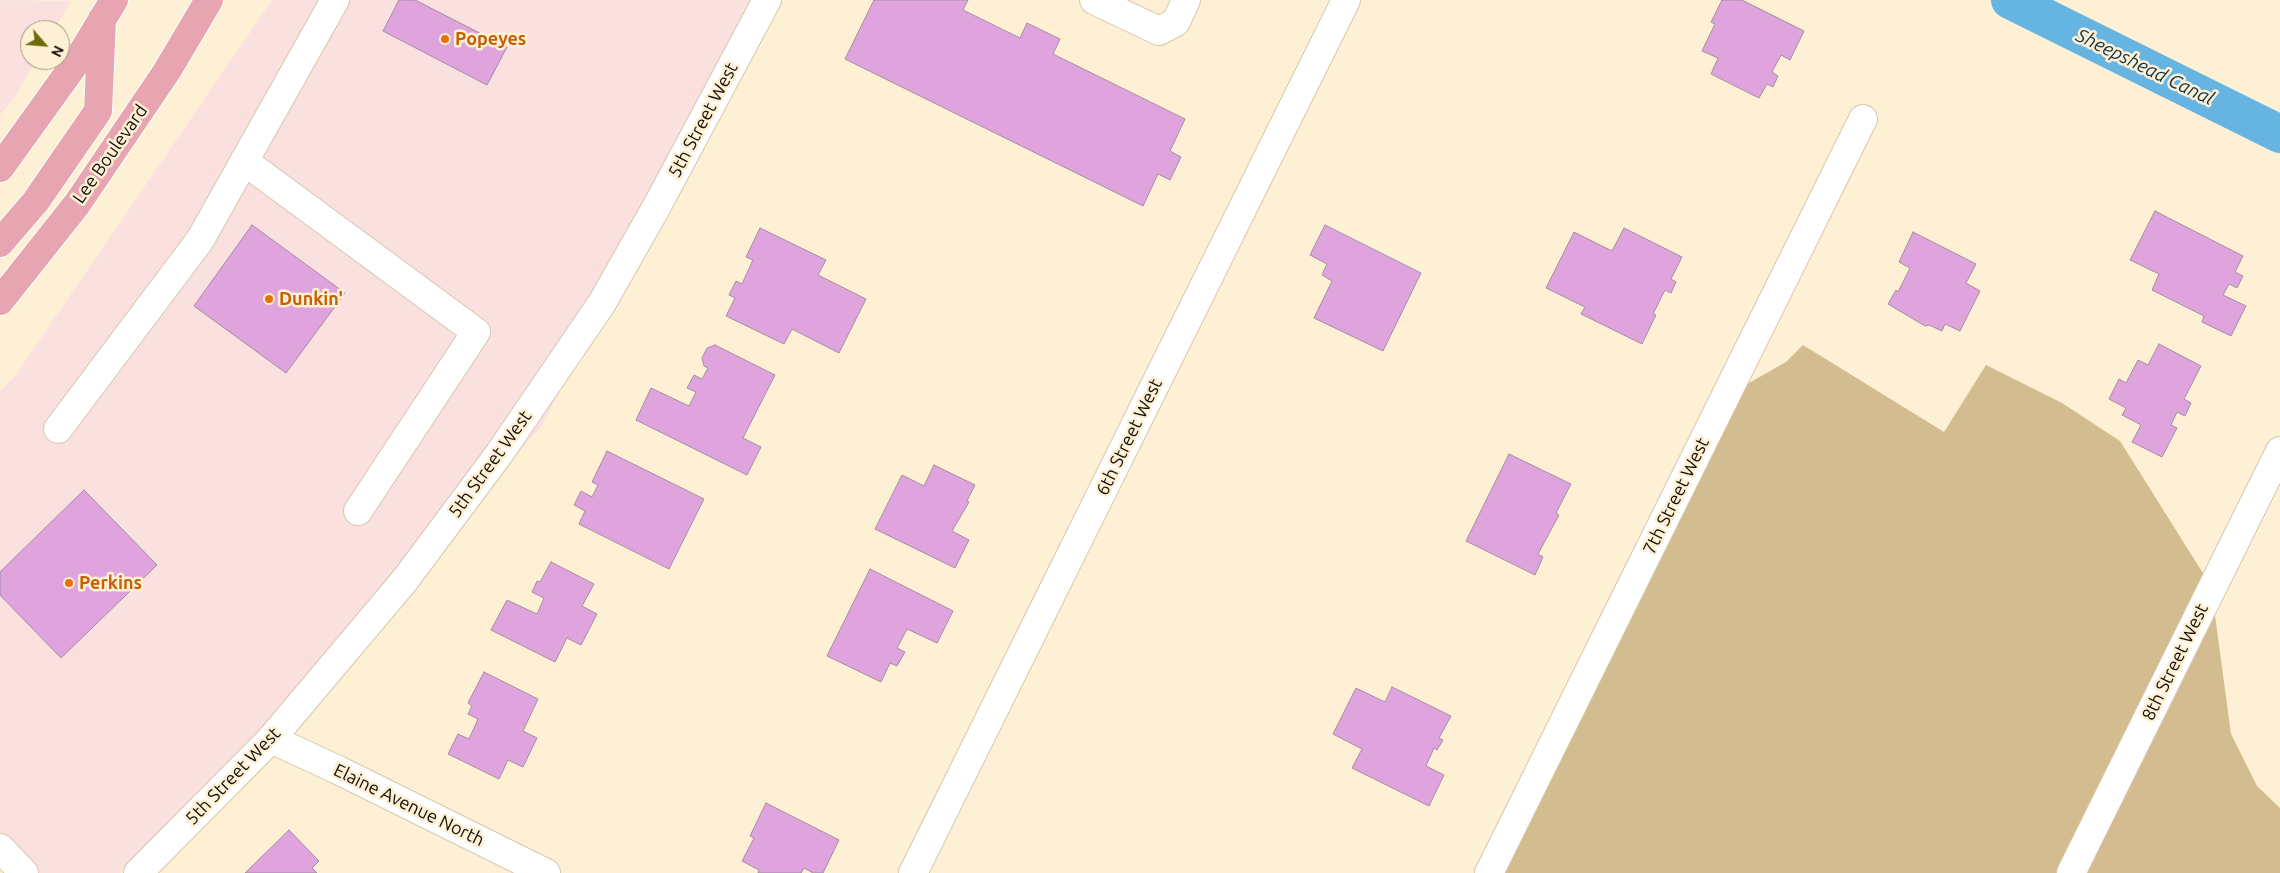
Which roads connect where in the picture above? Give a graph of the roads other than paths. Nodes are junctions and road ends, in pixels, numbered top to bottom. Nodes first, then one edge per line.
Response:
1 (209, 0) edge
2 (335, 0) edge
3 (767, 0) edge
4 (1094, 0) edge
5 (1186, 0) edge
6 (1346, 0) edge
7 (108, 9) edge
8 (1863, 119) dead end
9 (244, 161) junction
10 (0, 168) edge
11 (0, 243) edge
12 (0, 301) edge
13 (58, 429) dead end
14 (2280, 451) edge
15 (358, 511) dead end
16 (271, 740) junction
17 (0, 848) edge
18 (24, 873) edge
19 (138, 873) edge
20 (546, 873) edge
21 (913, 873) edge
22 (1489, 873) edge
23 (2071, 873) edge

1 - 12 main road, Lee Boulevard
2 - 9 street
3 - 16 street, 5th Street West
4 - 5 street
6 - 21 street, 6th Street West
7 - 10 main road
7 - 11 main road
8 - 22 street, 7th Street West
9 - 13 street
9 - 15 street
14 - 23 street, 8th Street West
16 - 19 street, 5th Street West
16 - 20 street, Elaine Avenue North
17 - 18 street

